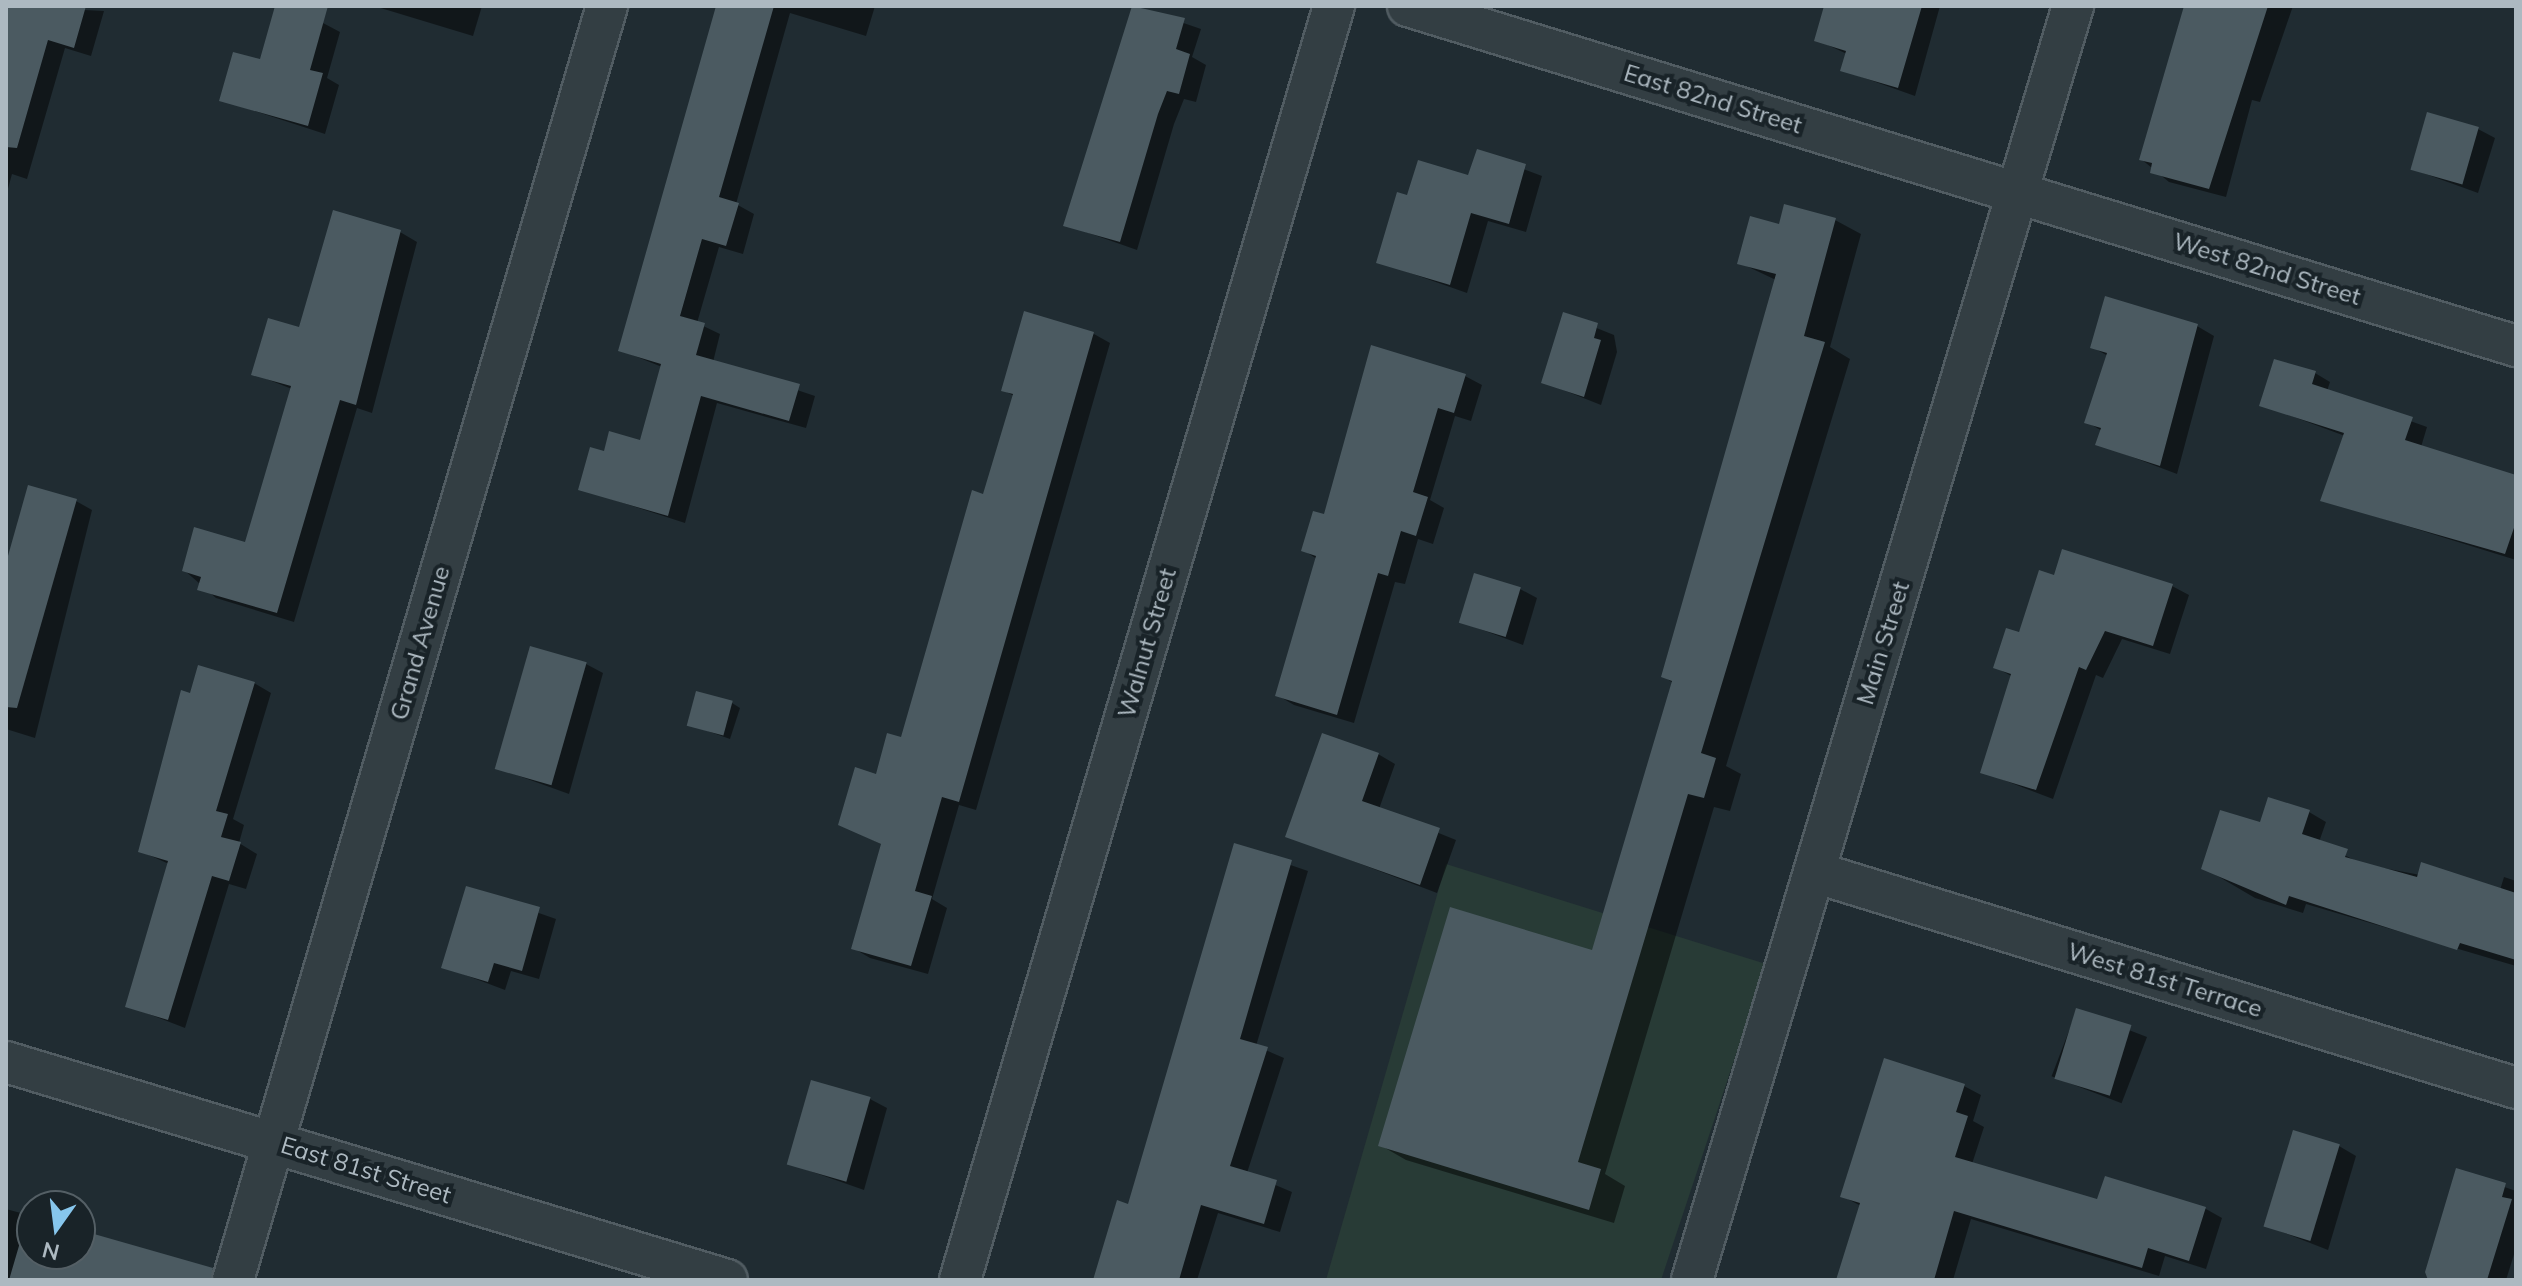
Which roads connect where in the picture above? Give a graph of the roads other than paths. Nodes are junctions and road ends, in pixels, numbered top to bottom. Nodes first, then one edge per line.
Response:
1 (607, 6) edge
2 (1334, 6) edge
3 (1408, 6) edge
4 (2073, 6) edge
5 (2018, 191) junction
6 (2516, 346) edge
7 (1814, 872) junction
8 (6, 1062) edge
9 (2516, 1088) edge
10 (274, 1142) junction
11 (233, 1280) edge
12 (727, 1280) edge
13 (960, 1280) edge
14 (1692, 1280) edge

1 - 10 street, Grand Avenue
2 - 13 street, Walnut Street
3 - 5 street, East 82nd Street
4 - 5 street, Main Street
5 - 6 street, West 82nd Street
5 - 7 street, Main Street
7 - 9 street, West 81st Terrace
7 - 14 street, Main Street
8 - 10 street, East 81st Street
10 - 11 street, Grand Avenue
10 - 12 street, East 81st Street

